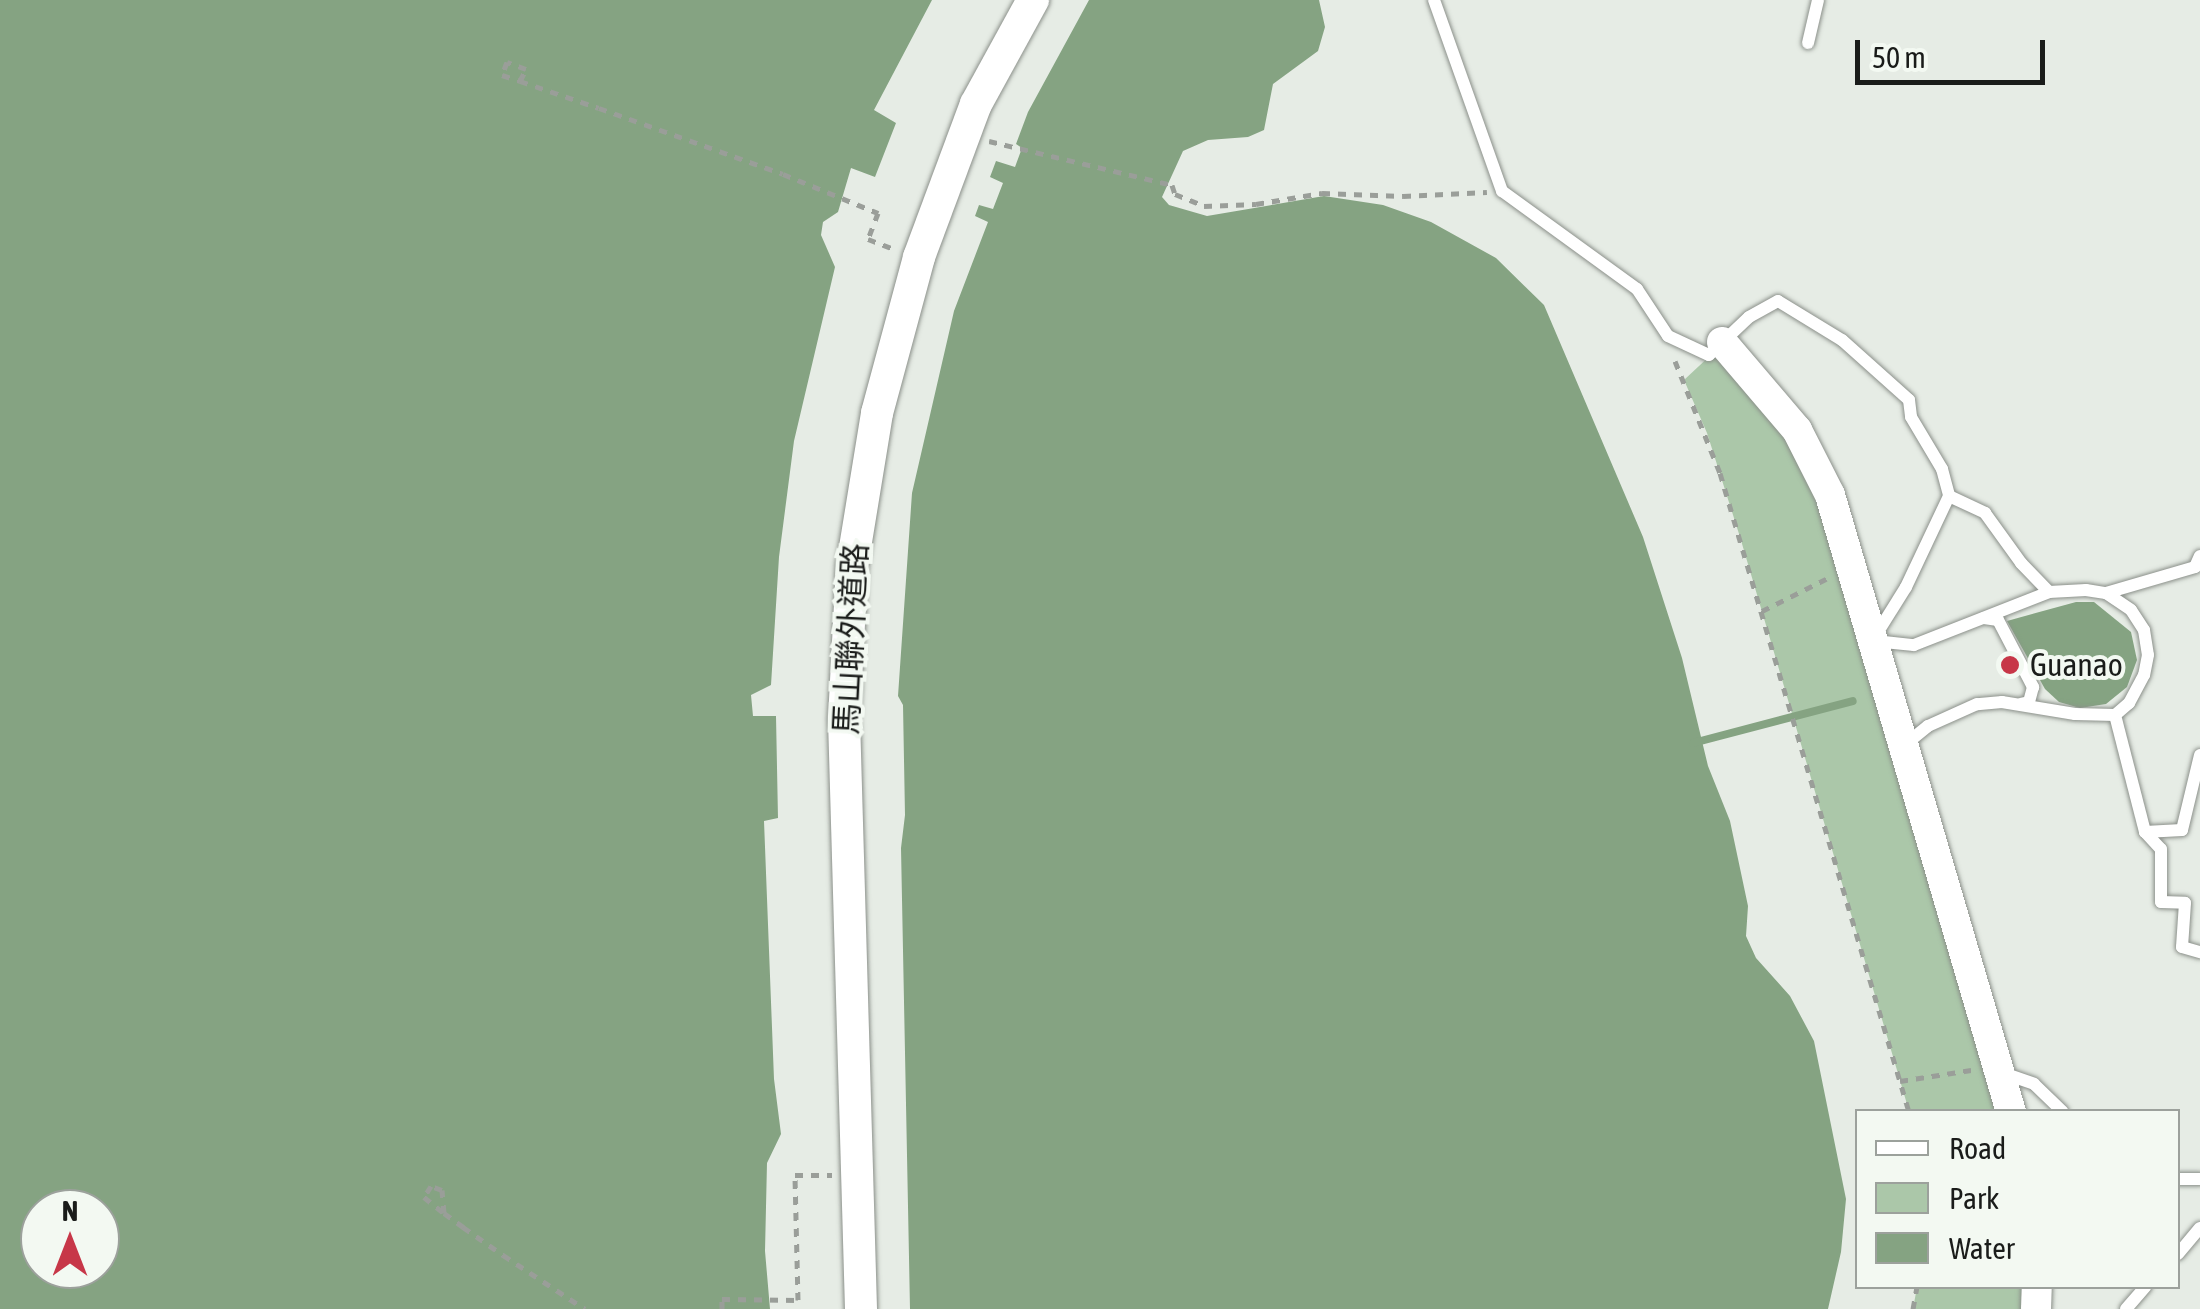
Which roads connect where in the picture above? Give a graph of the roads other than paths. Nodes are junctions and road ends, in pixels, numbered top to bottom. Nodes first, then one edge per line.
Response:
1 (1032, 0) edge
2 (1434, 0) edge
3 (1818, 0) edge
4 (1808, 43) dead end
5 (1722, 342) junction
6 (1949, 496) junction
7 (2200, 556) edge
8 (2049, 592) junction
9 (2106, 593) junction
10 (1984, 618) junction
11 (1871, 630) junction
12 (2018, 705) junction
13 (2115, 715) junction
14 (1904, 750) junction
15 (2200, 755) edge
16 (2146, 832) junction
17 (2200, 952) edge
18 (1990, 1070) junction
19 (2010, 1109) edge
20 (2060, 1109) edge
21 (2200, 1228) edge
22 (2180, 1252) edge
23 (2143, 1289) edge
24 (861, 1309) edge
25 (2126, 1309) edge

1 - 24 main road, 馬山聯外道路
2 - 5 lane
3 - 4 lane
5 - 6 lane
5 - 11 street
6 - 8 lane
6 - 11 lane
7 - 9 lane
8 - 9 lane
8 - 10 lane
9 - 13 lane
10 - 11 lane
10 - 12 lane
11 - 14 street
12 - 13 lane
12 - 14 lane
13 - 16 lane
14 - 18 street
15 - 16 lane
16 - 17 lane
18 - 19 street
18 - 20 lane
21 - 22 lane
23 - 25 lane

